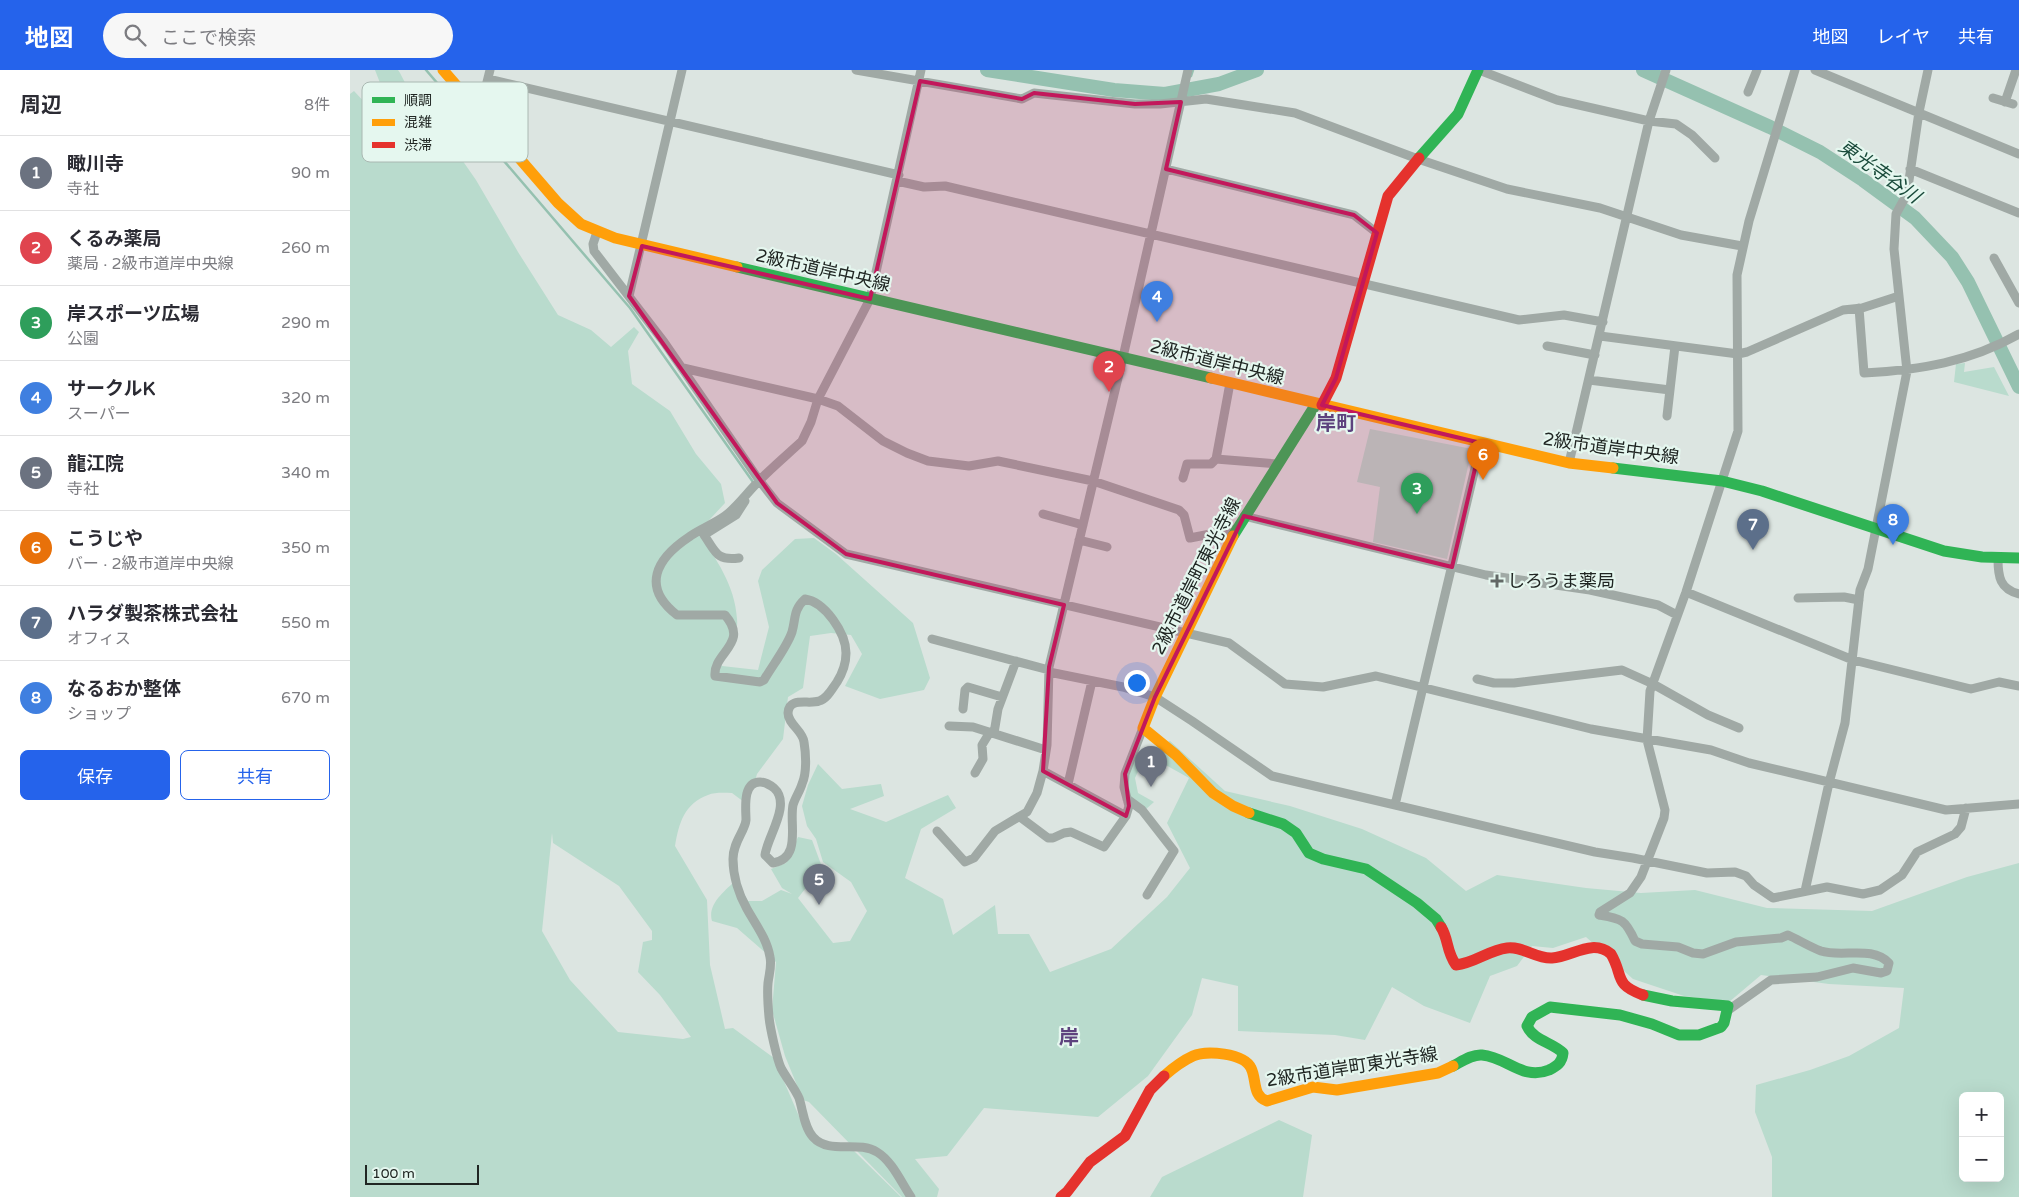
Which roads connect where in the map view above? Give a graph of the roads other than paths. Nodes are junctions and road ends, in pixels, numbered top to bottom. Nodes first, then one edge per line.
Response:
1 (443, 70) edge
2 (682, 70) edge
3 (856, 70) edge
4 (1188, 70) edge
5 (1479, 70) edge
6 (1757, 70) edge
7 (1795, 70) edge
8 (1815, 70) edge
9 (1928, 70) edge
10 (2016, 70) edge
11 (1666, 72) edge
12 (489, 74) edge
13 (921, 76) edge
14 (453, 82) edge
15 (521, 82) edge
16 (528, 84) edge
17 (1748, 92) dead end
18 (1993, 98) dead end
19 (1181, 100) junction
20 (1919, 112) junction
21 (671, 120) junction
22 (1649, 121) junction
23 (2019, 154) edge
24 (1715, 158) dead end
25 (1418, 159) junction
26 (522, 162) edge
27 (1166, 169) junction
28 (1910, 169) junction
29 (898, 178) junction
30 (2019, 213) edge
31 (1627, 216) junction
32 (597, 232) junction
33 (1377, 233) junction
34 (1151, 234) junction
35 (642, 246) junction
36 (1742, 246) junction
37 (1994, 258) dead end
38 (1362, 283) junction
39 (629, 296) junction
40 (1899, 296) junction
41 (870, 299) junction
42 (2019, 303) edge
43 (1859, 308) junction
44 (1602, 322) junction
45 (2019, 334) edge
46 (1600, 336) junction
47 (1546, 346) dead end
48 (1675, 346) junction
49 (1738, 354) junction
50 (1595, 355) junction
51 (1123, 357) junction
52 (683, 368) junction
53 (1906, 371) junction
54 (1589, 380) junction
55 (1230, 383) junction
56 (1670, 390) junction
57 (818, 400) junction
58 (1319, 404) junction
59 (1667, 416) dead end
60 (1481, 443) junction
61 (1216, 460) junction
62 (1569, 463) junction
63 (1278, 464) junction
64 (1183, 478) dead end
65 (1093, 482) junction
66 (1722, 482) junction
67 (756, 484) junction
68 (1042, 514) dead end
69 (1244, 516) junction
70 (1083, 525) junction
71 (1876, 528) junction
72 (1236, 529) junction
73 (1079, 540) junction
74 (1106, 547) dead end
75 (739, 558) dead end
76 (2019, 558) edge
77 (1998, 559) junction
78 (1452, 567) junction
79 (1686, 592) junction
80 (2019, 594) edge
81 (1798, 598) dead end
82 (1859, 600) junction
83 (1064, 605) junction
84 (1677, 615) junction
85 (1185, 633) junction
86 (932, 639) dead end
87 (1853, 660) junction
88 (1016, 661) junction
89 (1049, 671) junction
90 (1477, 679) dead end
91 (1092, 681) junction
92 (1653, 684) junction
93 (2019, 686) edge
94 (1423, 688) junction
95 (1002, 697) junction
96 (1154, 697) junction
97 (963, 709) dead end
98 (949, 726) dead end
99 (1143, 728) junction
100 (1739, 728) dead end
101 (992, 732) junction
102 (1646, 740) junction
103 (1046, 750) junction
104 (1043, 771) junction
105 (975, 773) dead end
106 (1829, 783) junction
107 (1068, 784) junction
108 (1127, 799) junction
109 (2019, 804) edge
110 (1395, 805) junction
111 (1966, 808) junction
112 (1126, 816) junction
113 (1020, 817) junction
114 (937, 831) dead end
115 (1647, 861) junction
116 (1805, 891) junction
117 (1147, 895) dead end
118 (1727, 1011) junction
119 (911, 1197) edge
120 (1061, 1197) edge

1 - 14 street, 2級市道岸中央線
2 - 21 street
3 - 13 street
4 - 19 street
5 - 22 street
5 - 25 street, 2級市道岸町東光寺線
6 - 17 street
7 - 36 street
8 - 20 street
9 - 20 street
10 - 18 street
11 - 22 street
12 - 15 street
13 - 19 street
13 - 29 street
16 - 21 street
19 - 25 street
19 - 27 street
20 - 23 street
20 - 28 street
21 - 29 street
21 - 35 street
22 - 24 street
22 - 31 street
25 - 31 street
25 - 33 street, 2級市道岸町東光寺線
26 - 32 street, 2級市道岸中央線
27 - 33 street
27 - 34 street
28 - 30 street
28 - 40 street
29 - 34 street
29 - 41 street
31 - 36 street
31 - 44 street
32 - 35 street, 2級市道岸中央線
32 - 39 street
33 - 38 street, 2級市道岸町東光寺線
34 - 38 street
34 - 51 street
35 - 39 street
35 - 41 street, 2級市道岸中央線
36 - 49 street
37 - 42 street
38 - 44 street
38 - 58 street, 2級市道岸町東光寺線
39 - 52 street
40 - 43 street
40 - 53 street
41 - 51 street, 2級市道岸中央線
41 - 57 street
43 - 49 street
43 - 53 street
44 - 46 street
45 - 53 street
46 - 48 street
46 - 50 street
47 - 50 street
48 - 49 street
48 - 56 street
49 - 66 street
50 - 54 street
51 - 55 street, 2級市道岸中央線
51 - 65 street
52 - 57 street
52 - 67 street
53 - 71 street
54 - 56 street
54 - 62 street
55 - 58 street, 2級市道岸中央線
55 - 61 street
56 - 59 street
57 - 65 street
57 - 67 street
58 - 60 street, 2級市道岸中央線
58 - 63 street, 2級市道岸町東光寺線
60 - 62 street, 2級市道岸中央線
60 - 78 street
61 - 63 street
61 - 64 street
62 - 66 street, 2級市道岸中央線
63 - 69 street, 2級市道岸町東光寺線
65 - 70 street
65 - 72 street
66 - 71 street, 2級市道岸中央線
66 - 79 street
67 - 75 street
67 - 83 street
67 - 119 street
68 - 70 street
69 - 72 street, 2級市道岸町東光寺線
69 - 78 street
70 - 73 street
71 - 77 street, 2級市道岸中央線
71 - 82 street
72 - 85 street, 2級市道岸町東光寺線
73 - 74 street
73 - 83 street
76 - 77 street, 2級市道岸中央線
77 - 80 street
78 - 84 street
78 - 94 street
79 - 84 street
79 - 87 street
81 - 82 street
82 - 87 street
83 - 85 street
83 - 89 street
84 - 92 street
85 - 94 street
85 - 96 street, 2級市道岸町東光寺線
86 - 88 street
87 - 93 street
87 - 106 street
88 - 89 street
88 - 95 street
89 - 91 street
89 - 103 street
90 - 92 street
91 - 96 street
91 - 107 street
92 - 100 street
92 - 102 street
94 - 102 street
94 - 110 street
95 - 97 street
95 - 101 street
96 - 99 street, 2級市道岸町東光寺線
96 - 110 street
98 - 101 street
99 - 108 street
99 - 118 street
101 - 103 street
101 - 105 street
102 - 106 street
102 - 115 street
103 - 104 street
104 - 107 street
104 - 113 street
106 - 111 street
106 - 116 street
107 - 112 street
108 - 112 street
108 - 117 street
109 - 111 street
110 - 115 street
111 - 116 street
112 - 113 street
113 - 114 street
115 - 116 street
115 - 118 street
118 - 120 street, 2級市道岸町東光寺線

